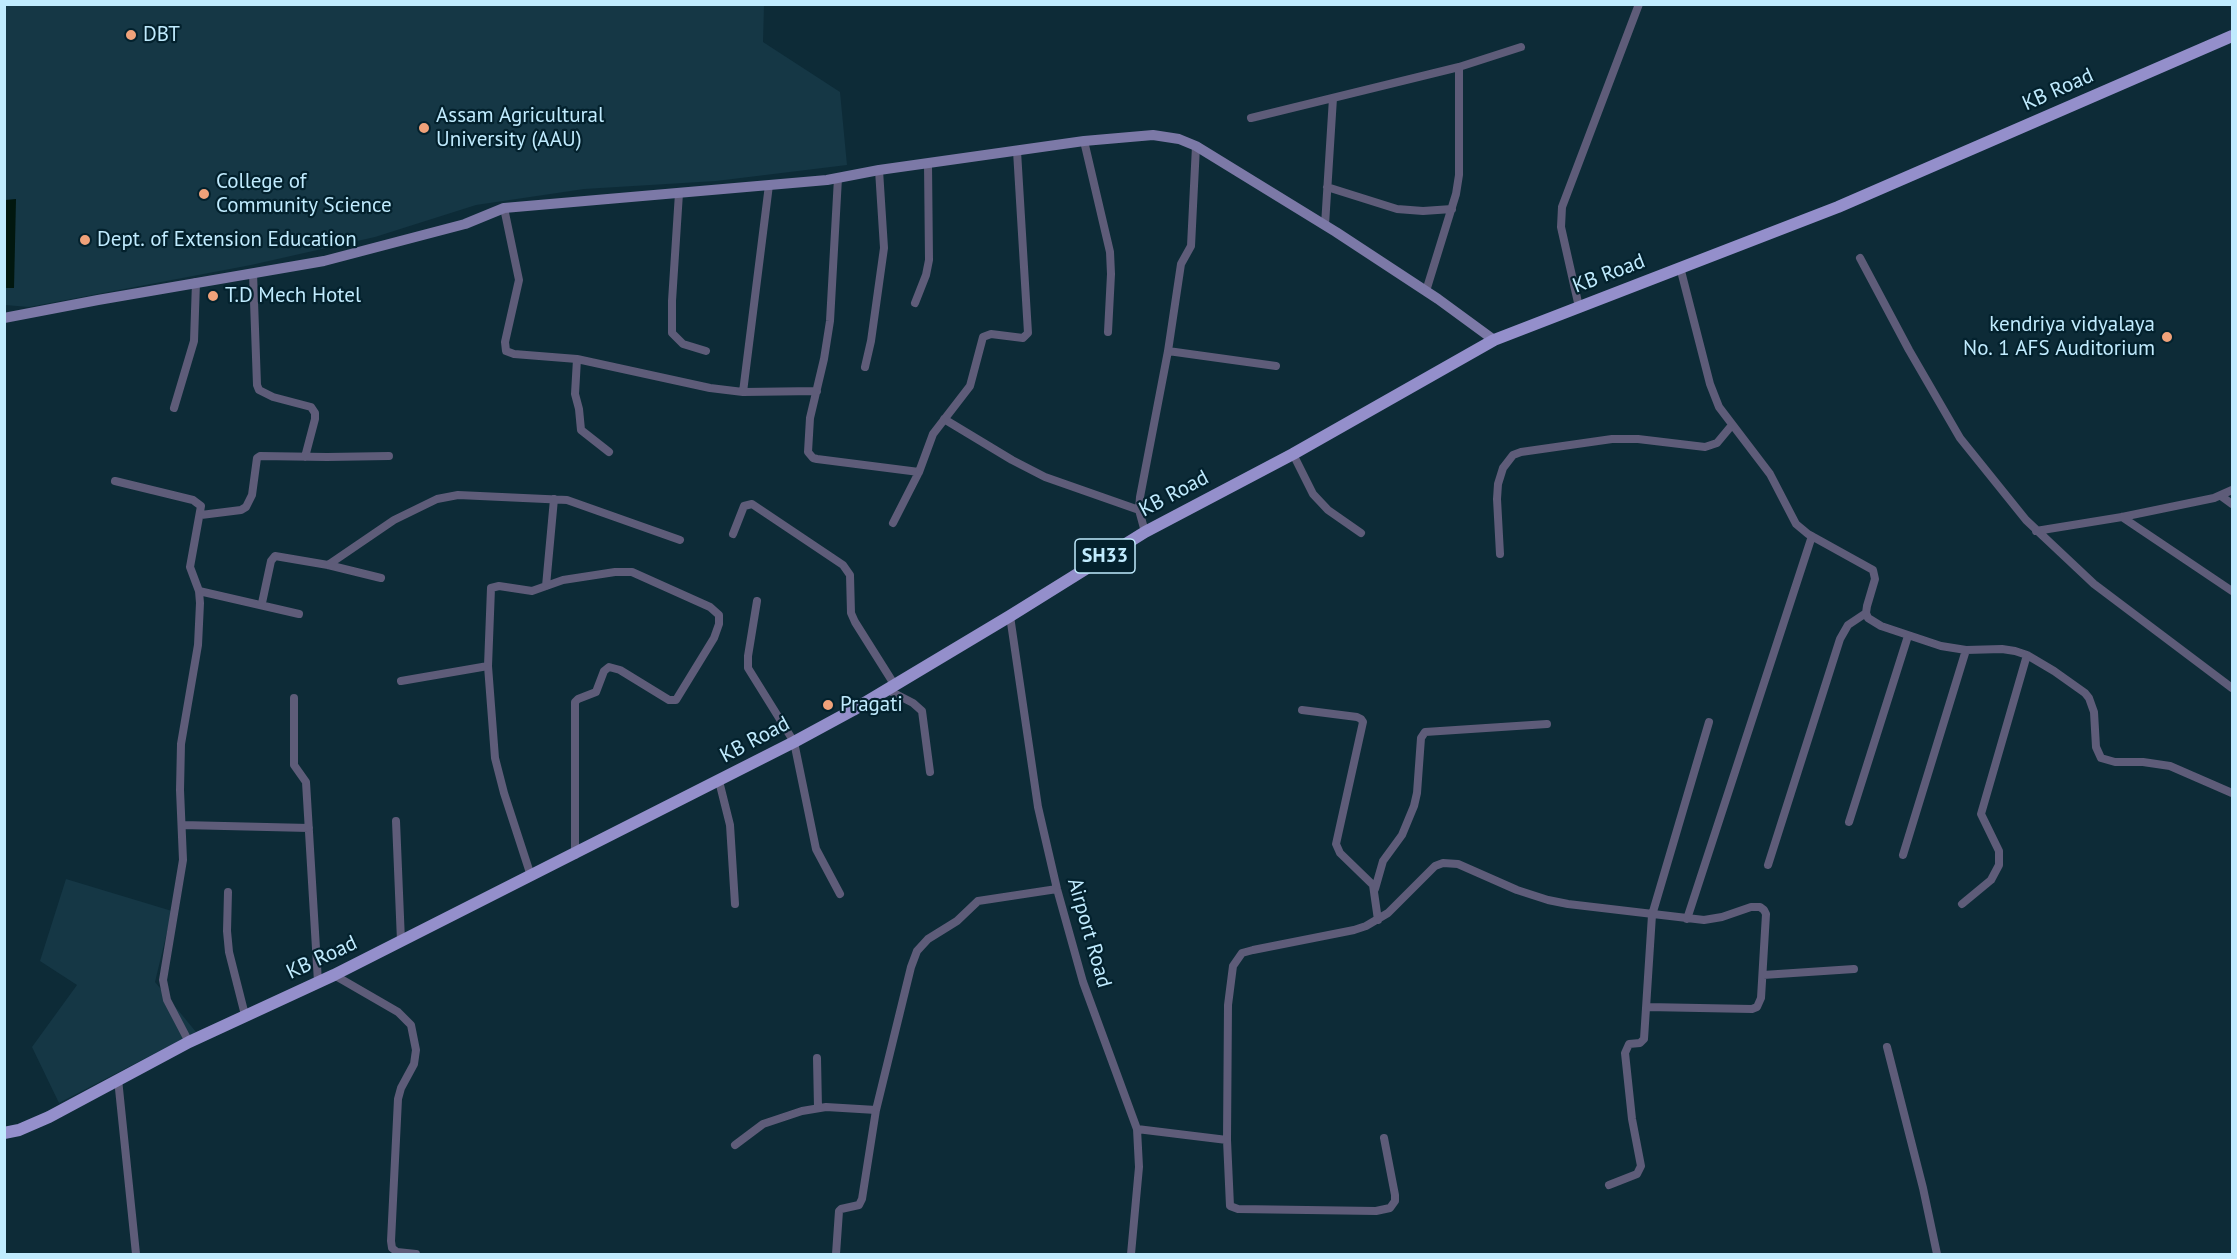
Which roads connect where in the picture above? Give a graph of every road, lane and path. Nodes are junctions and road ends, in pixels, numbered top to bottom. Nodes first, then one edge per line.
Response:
1 (1639, 4) edge
2 (2232, 36) edge
3 (1521, 47) dead end
4 (1459, 67) junction
5 (1333, 98) junction
6 (1251, 118) dead end
7 (1084, 141) junction
8 (1196, 146) junction
9 (1017, 151) junction
10 (928, 164) junction
11 (879, 170) junction
12 (838, 178) junction
13 (769, 185) junction
14 (1327, 187) junction
15 (679, 194) junction
16 (504, 208) junction
17 (1452, 209) junction
18 (1325, 225) junction
19 (1860, 258) dead end
20 (1680, 267) junction
21 (254, 273) junction
22 (196, 282) junction
23 (1426, 291) junction
24 (915, 303) dead end
25 (1579, 307) junction
26 (4, 318) edge
27 (1108, 332) dead end
28 (1494, 340) junction
29 (706, 351) dead end
30 (1168, 351) junction
31 (578, 359) junction
32 (1276, 366) dead end
33 (865, 367) dead end
34 (817, 391) junction
35 (743, 392) junction
36 (174, 408) dead end
37 (944, 419) junction
38 (1732, 425) junction
39 (609, 452) dead end
40 (1293, 454) junction
41 (389, 456) dead end
42 (305, 457) junction
43 (920, 472) junction
44 (114, 481) dead end
45 (2232, 490) edge
46 (2221, 496) junction
47 (554, 499) junction
48 (2232, 504) edge
49 (1139, 510) junction
50 (201, 515) junction
51 (2122, 517) junction
52 (893, 523) dead end
53 (2036, 531) junction
54 (1145, 532) junction
55 (1361, 533) dead end
56 (733, 534) dead end
57 (1812, 536) junction
58 (680, 540) dead end
59 (1500, 554) dead end
60 (328, 565) junction
61 (381, 578) dead end
62 (546, 586) junction
63 (199, 591) junction
64 (2232, 591) edge
65 (757, 601) dead end
66 (262, 603) junction
67 (1866, 613) junction
68 (299, 614) dead end
69 (1010, 616) junction
70 (1908, 636) junction
71 (1966, 650) junction
72 (2028, 655) junction
73 (488, 666) junction
74 (401, 681) dead end
75 (890, 686) junction
76 (2232, 688) edge
77 (294, 698) dead end
78 (1302, 710) dead end
79 (1709, 722) dead end
80 (1547, 724) dead end
81 (794, 742) junction
82 (930, 772) dead end
83 (719, 781) junction
84 (2232, 793) edge
85 (396, 821) dead end
86 (1848, 822) dead end
87 (182, 825) junction
88 (309, 828) junction
89 (575, 855) junction
90 (1903, 855) dead end
91 (1768, 865) dead end
92 (531, 876) junction
93 (1375, 889) junction
94 (1057, 890) junction
95 (228, 892) dead end
96 (840, 894) dead end
97 (735, 904) dead end
98 (1962, 904) dead end
99 (1652, 915) junction
100 (1688, 919) junction
101 (1378, 920) junction
102 (401, 941) junction
103 (1854, 969) dead end
104 (334, 975) junction
105 (1763, 975) junction
106 (318, 982) junction
107 (1647, 1007) junction
108 (245, 1015) junction
109 (189, 1042) junction
110 (1887, 1047) dead end
111 (817, 1058) dead end
112 (118, 1079) junction
113 (818, 1108) junction
114 (876, 1110) junction
115 (1137, 1129) junction
116 (4, 1132) edge
117 (1384, 1138) dead end
118 (1227, 1140) junction
119 (735, 1144) dead end
120 (1609, 1185) dead end
121 (136, 1254) edge
122 (416, 1254) edge
123 (836, 1254) edge
124 (1131, 1254) edge
125 (1937, 1254) edge

1 - 25 street
2 - 20 main road, KB Road / SH33
3 - 4 street
4 - 5 street
4 - 17 street
5 - 6 street
5 - 14 street
7 - 8 main road
7 - 9 main road
7 - 27 street
8 - 18 main road
8 - 30 street
9 - 10 main road
9 - 37 street
10 - 11 main road
10 - 24 street
11 - 12 main road
11 - 33 street
12 - 13 main road
12 - 34 street
13 - 15 main road
13 - 35 street
14 - 17 street
14 - 18 street
15 - 16 main road
15 - 29 street
16 - 21 main road
16 - 31 street
17 - 23 street
18 - 23 main road
19 - 53 street
20 - 25 main road, KB Road / SH33
20 - 38 street
21 - 22 main road
21 - 42 street
22 - 26 main road
22 - 36 street
23 - 28 main road
25 - 28 main road, KB Road / SH33
28 - 40 main road, KB Road / SH33
30 - 32 street
30 - 49 street
31 - 35 street
31 - 39 street
34 - 35 street
34 - 43 street
37 - 43 street
37 - 49 street
38 - 57 street
38 - 59 street
40 - 54 main road, KB Road / SH33
40 - 55 street
41 - 42 street
42 - 50 street
43 - 52 street
44 - 50 street
45 - 46 street
46 - 48 street
46 - 51 street
47 - 58 street
47 - 60 street
47 - 62 street
49 - 54 street
50 - 63 street
51 - 53 street
51 - 64 street
53 - 76 street
54 - 69 main road, KB Road / SH33
56 - 75 street
57 - 67 street
57 - 100 street
60 - 61 street
60 - 66 street
62 - 73 street
62 - 89 street
63 - 66 street
63 - 87 street
65 - 81 street
66 - 68 street
67 - 70 street
67 - 91 street
69 - 75 main road, KB Road / SH33
69 - 94 street, Airport Road
70 - 71 street
70 - 86 street
71 - 72 street
71 - 90 street
72 - 84 street
72 - 98 street
73 - 74 street
73 - 92 street
75 - 81 main road, KB Road / SH33
75 - 82 street
77 - 88 street
78 - 93 street
79 - 99 street
80 - 93 street
81 - 83 main road, KB Road / SH33
81 - 96 street
83 - 89 main road, KB Road / SH33
83 - 97 street
85 - 102 street
87 - 88 street
87 - 109 street
88 - 106 street
89 - 92 main road, KB Road / SH33
92 - 102 main road, KB Road / SH33
93 - 101 street
94 - 114 street
94 - 115 street, Airport Road
95 - 108 street
99 - 100 street
99 - 101 street
99 - 107 street
100 - 105 street
101 - 118 street
102 - 104 main road, KB Road / SH33
103 - 105 street
104 - 106 main road, KB Road / SH33
104 - 122 street
105 - 107 street
106 - 108 main road, KB Road / SH33
107 - 120 street
108 - 109 main road, KB Road / SH33
109 - 112 main road, KB Road / SH33
110 - 125 street
111 - 113 street
112 - 116 main road, KB Road / SH33
112 - 121 street
113 - 114 street
113 - 119 street
114 - 123 street
115 - 118 street
115 - 124 street, Airport Road
117 - 118 street

